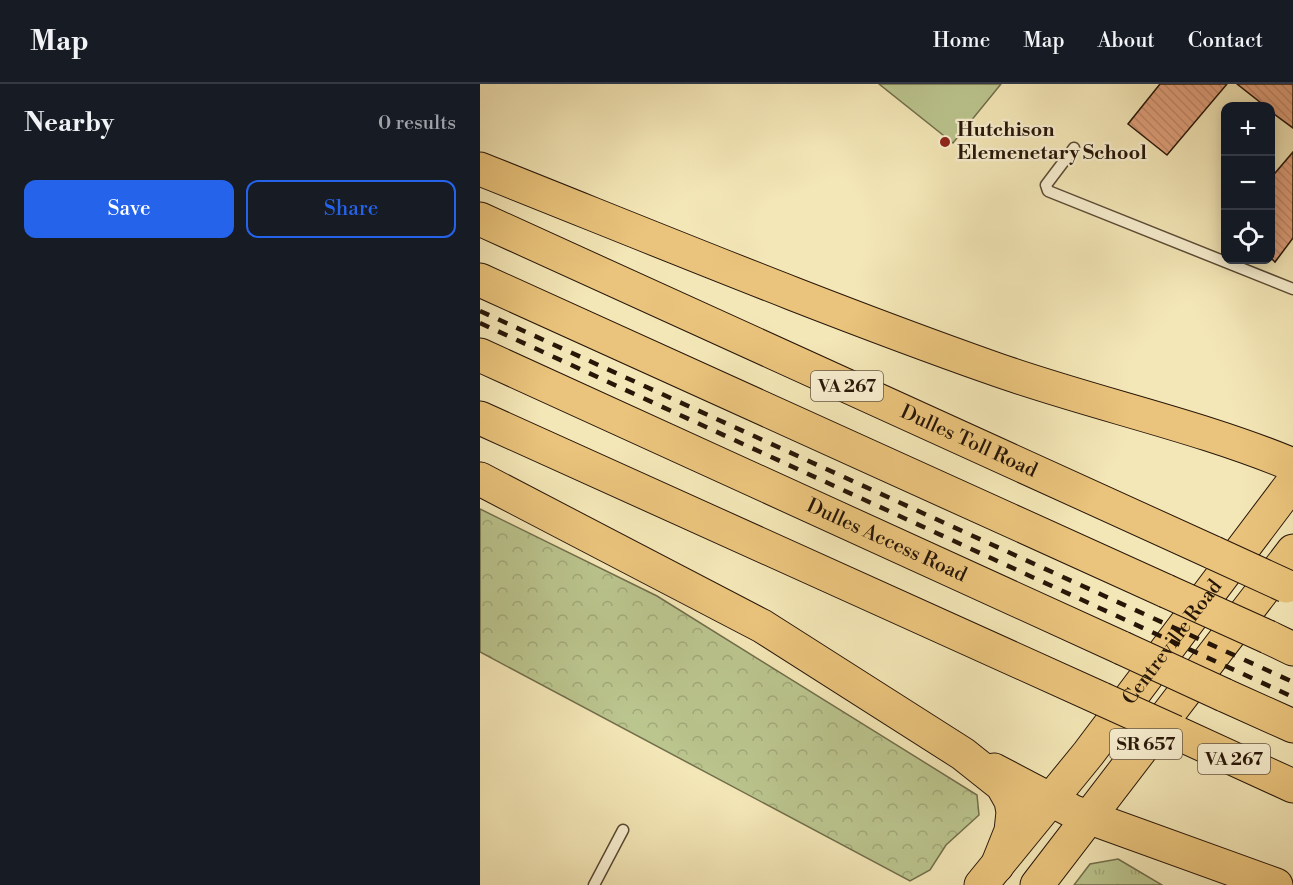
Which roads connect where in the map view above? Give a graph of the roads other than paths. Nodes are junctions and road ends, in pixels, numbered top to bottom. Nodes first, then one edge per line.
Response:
1 (1074, 148) dead end
2 (480, 169) edge
3 (480, 219) edge
4 (480, 280) edge
5 (1293, 289) edge
6 (480, 355) edge
7 (480, 417) edge
8 (1293, 465) edge
9 (480, 479) edge
10 (1293, 482) edge
11 (1293, 551) edge
12 (1290, 587) edge
13 (1280, 643) edge
14 (1293, 726) edge
15 (963, 754) junction
16 (1293, 786) edge
17 (1049, 802) junction
18 (1089, 818) junction
19 (623, 830) dead end
20 (989, 876) edge
21 (594, 885) edge
22 (1037, 885) edge
23 (1276, 885) edge

1 - 5 lane
2 - 8 main road
3 - 12 main road, Dulles Toll Road / VA 267, bridge
4 - 13 main road, bridge
6 - 14 main road, Dulles Access Road, bridge
7 - 16 main road, VA 267, bridge
9 - 15 main road
10 - 17 main road, Centreville Road / SR 657
11 - 18 main road, Centreville Road / SR 657
15 - 17 main road
15 - 20 main road
17 - 18 main road
17 - 20 main road, Centreville Road / SR 657
18 - 22 main road, Centreville Road / SR 657
18 - 23 main road
19 - 21 lane

